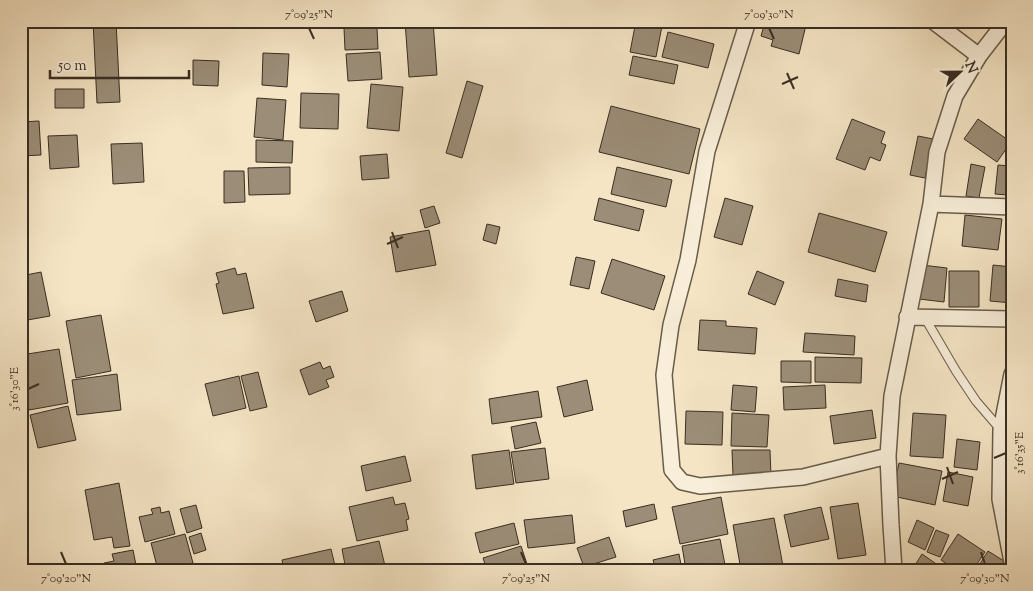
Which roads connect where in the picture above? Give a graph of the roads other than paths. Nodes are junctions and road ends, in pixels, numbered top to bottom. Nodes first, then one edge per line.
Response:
1 (748, 21) edge
2 (933, 21) edge
3 (1006, 21) edge
4 (979, 56) junction
5 (931, 204) junction
6 (1012, 207) edge
7 (907, 317) junction
8 (925, 317) junction
9 (1012, 319) edge
10 (1012, 374) edge
11 (1001, 430) junction
12 (888, 456) junction
13 (1012, 562) edge
14 (894, 570) edge

1 - 12 street
2 - 4 street
3 - 4 street
4 - 5 street
5 - 6 street
5 - 7 street
7 - 8 street
7 - 12 street
8 - 9 street
8 - 11 lane
10 - 11 street
11 - 13 street
12 - 14 street

